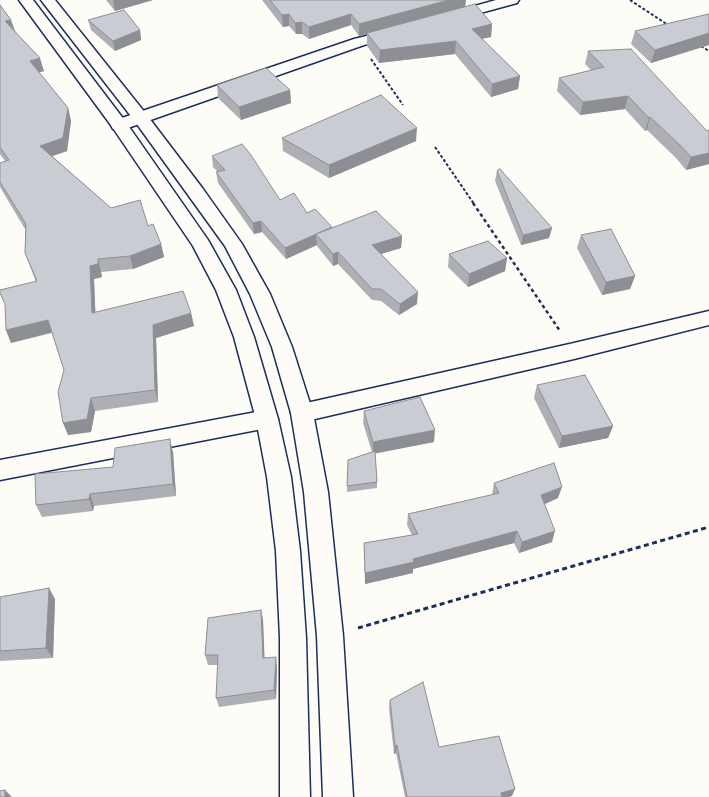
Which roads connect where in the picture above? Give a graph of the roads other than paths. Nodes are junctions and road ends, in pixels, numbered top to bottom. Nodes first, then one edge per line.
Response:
1 (26, 0) edge
2 (48, 0) edge
3 (512, 0) edge
4 (439, 20) edge
5 (410, 28) edge
6 (140, 117) junction
7 (119, 125) junction
8 (709, 318) edge
9 (302, 413) junction
10 (267, 419) junction
11 (0, 470) edge
12 (295, 797) edge
13 (338, 797) edge

1 - 7 main road
2 - 6 main road
3 - 4 main road
5 - 6 main road
6 - 7 main road
6 - 9 main road
7 - 10 main road
8 - 9 main road
9 - 13 main road
10 - 11 main road
10 - 12 main road

